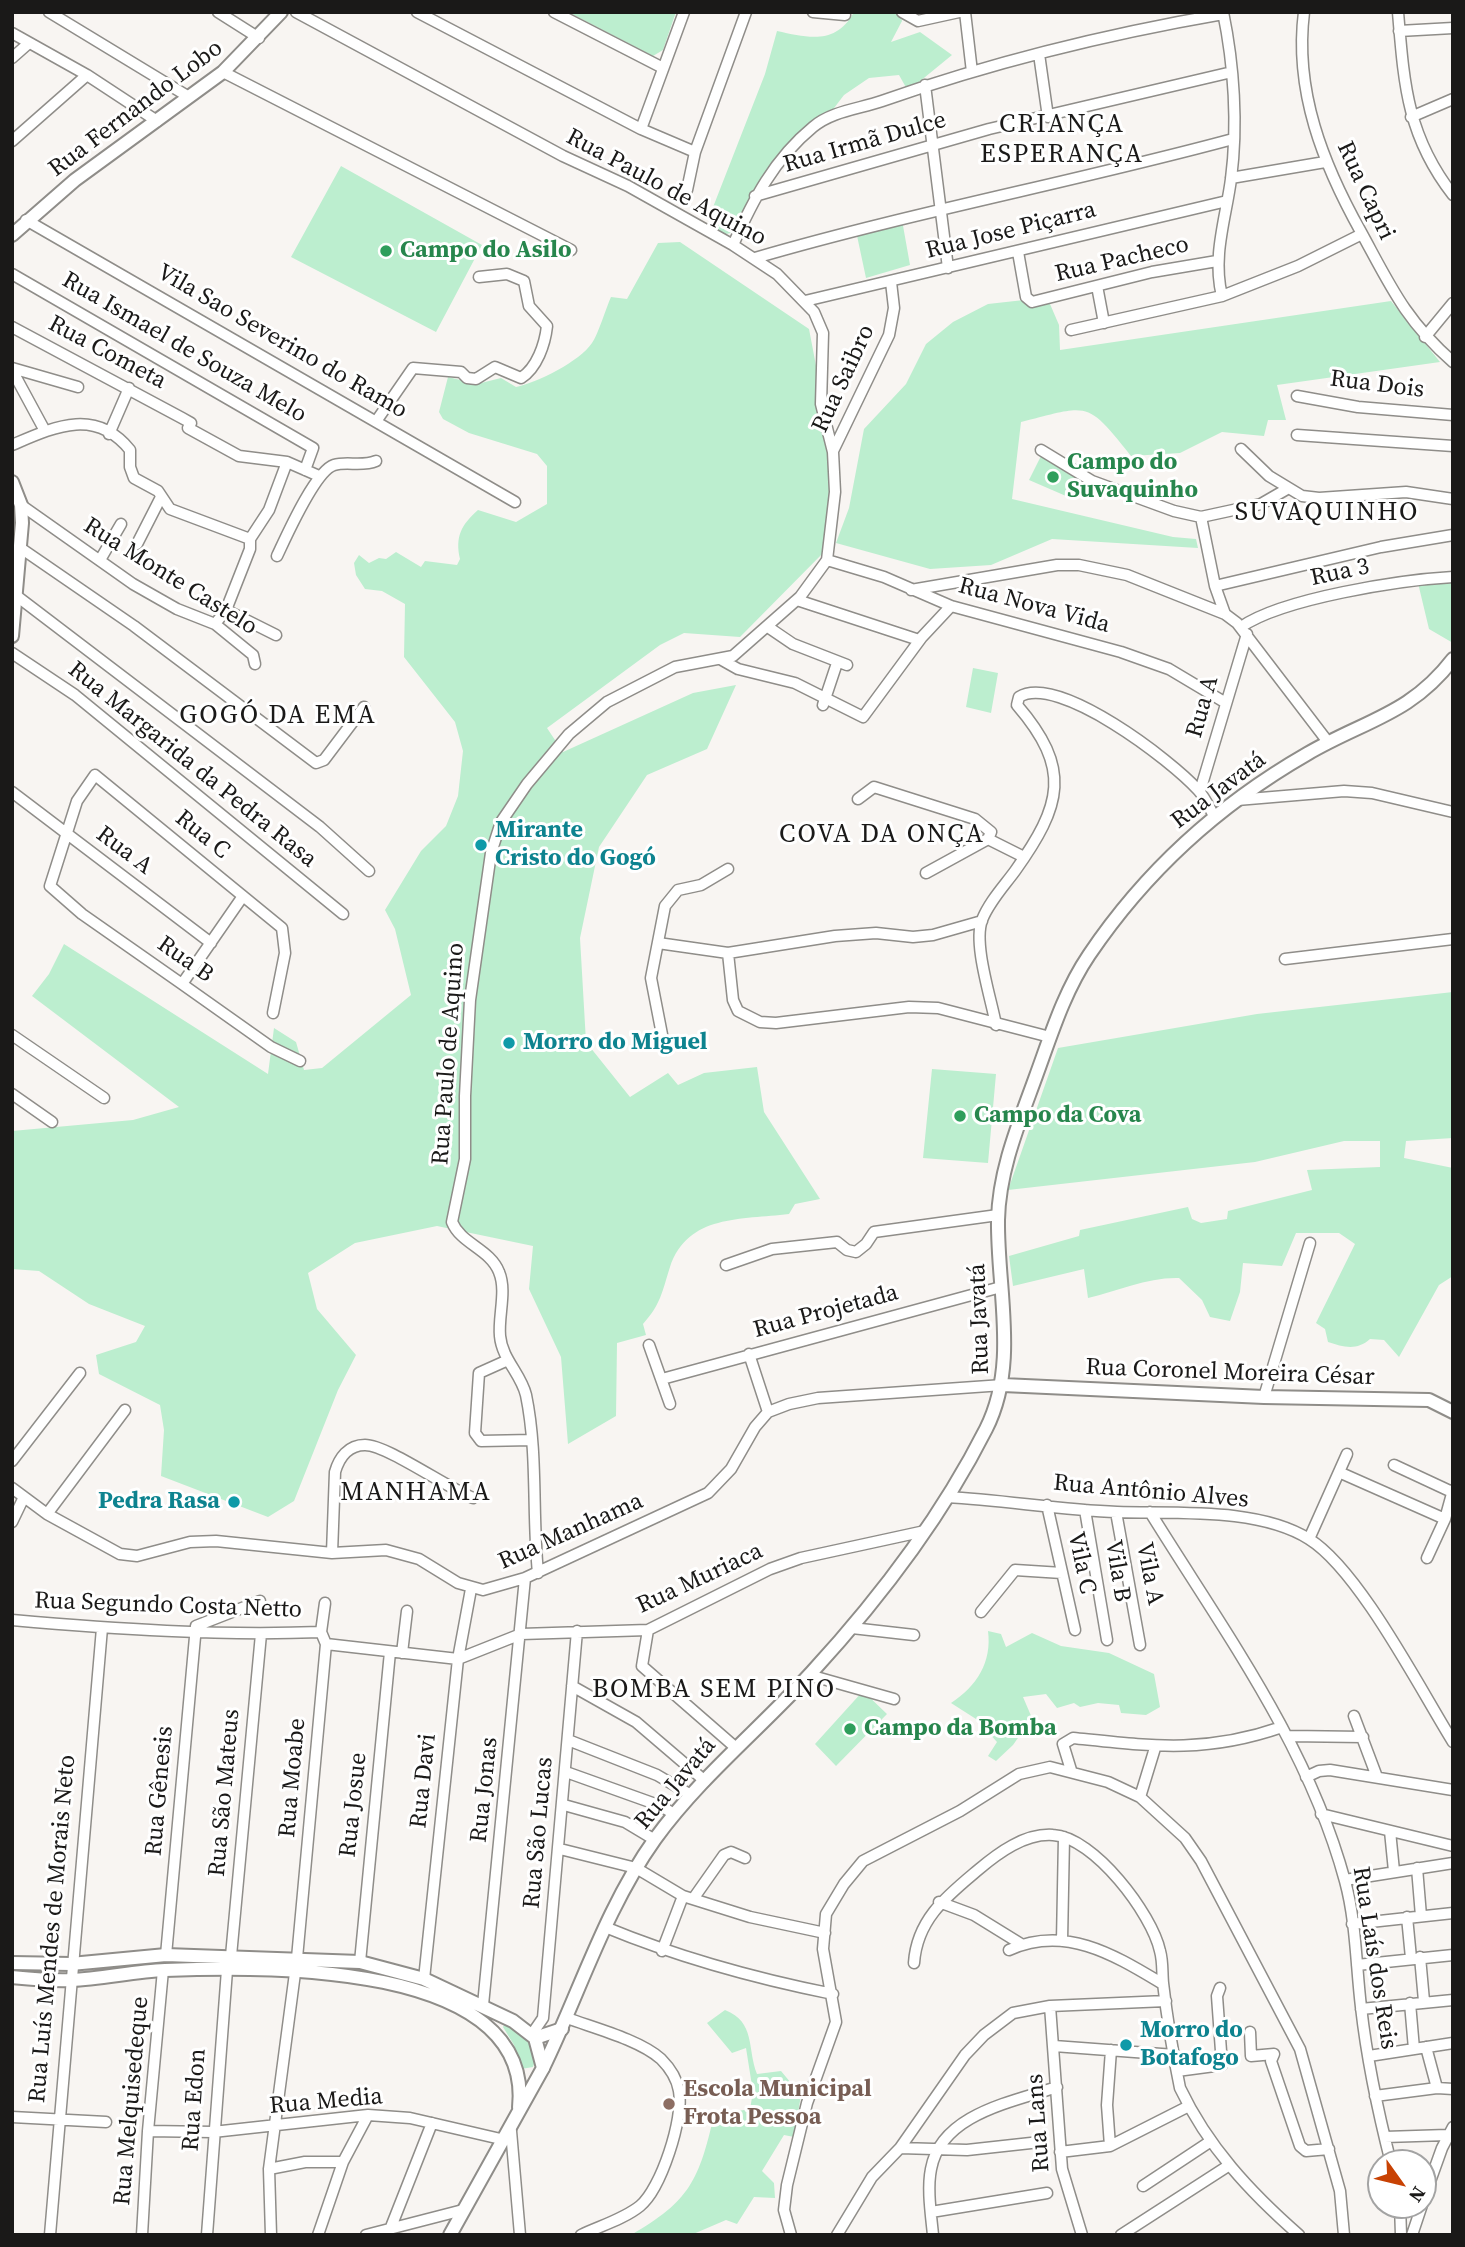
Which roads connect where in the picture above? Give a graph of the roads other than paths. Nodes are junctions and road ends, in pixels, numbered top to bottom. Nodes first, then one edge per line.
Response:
1 (49, 12) edge
2 (218, 12) edge
3 (281, 12) edge
4 (296, 12) edge
5 (417, 12) edge
6 (554, 12) edge
7 (684, 12) edge
8 (746, 12) edge
9 (813, 12) edge
10 (902, 12) edge
11 (962, 12) edge
12 (1304, 12) edge
13 (1398, 12) edge
14 (1223, 13) edge
15 (845, 15) dead end
16 (1453, 29) edge
17 (1399, 31) junction
18 (12, 33) edge
19 (259, 38) junction
20 (29, 43) junction
21 (1039, 54) junction
22 (12, 58) edge
23 (663, 68) junction
24 (223, 72) junction
25 (972, 72) junction
26 (1232, 72) junction
27 (88, 75) junction
28 (540, 76) junction
29 (925, 85) junction
30 (535, 87) dead end
31 (189, 97) junction
32 (1453, 99) edge
33 (1048, 117) junction
34 (1411, 117) junction
35 (157, 121) junction
36 (641, 129) junction
37 (1233, 139) junction
38 (12, 141) edge
39 (931, 147) junction
40 (695, 152) junction
41 (1325, 162) junction
42 (1231, 178) junction
43 (687, 190) dead end
44 (1453, 195) edge
45 (755, 196) junction
46 (1227, 201) junction
47 (939, 210) junction
48 (26, 220) junction
49 (1362, 234) junction
50 (12, 235) edge
51 (733, 245) junction
52 (571, 250) dead end
53 (1018, 253) junction
54 (755, 258) junction
55 (1217, 261) junction
56 (948, 268) junction
57 (12, 274) edge
58 (479, 277) dead end
59 (891, 282) junction
60 (1097, 286) junction
61 (1222, 296) junction
62 (805, 301) junction
63 (1453, 303) edge
64 (1104, 323) junction
65 (12, 327) edge
66 (1071, 330) dead end
67 (1425, 337) junction
68 (1453, 362) edge
69 (12, 369) edge
70 (78, 387) dead end
71 (129, 388) junction
72 (1297, 396) dead end
73 (1453, 415) edge
74 (377, 420) junction
75 (45, 431) junction
76 (109, 434) junction
77 (1297, 435) dead end
78 (12, 444) edge
79 (1453, 446) edge
80 (1241, 449) dead end
81 (1041, 450) dead end
82 (833, 452) junction
83 (376, 461) dead end
84 (287, 462) junction
85 (305, 470) junction
86 (318, 476) junction
87 (12, 482) edge
88 (1287, 489) junction
89 (161, 498) junction
90 (1453, 499) edge
91 (515, 502) dead end
92 (21, 505) junction
93 (1201, 517) junction
94 (121, 524) dead end
95 (1453, 535) edge
96 (250, 539) junction
97 (137, 544) dead end
98 (22, 549) junction
99 (277, 556) dead end
100 (100, 560) junction
101 (827, 560) junction
102 (1453, 577) edge
103 (1215, 586) junction
104 (911, 590) junction
105 (18, 597) junction
106 (797, 600) junction
107 (951, 606) junction
108 (226, 610) junction
109 (1225, 614) junction
110 (215, 624) junction
111 (768, 627) junction
112 (13, 630) edge
113 (1244, 630) junction
114 (276, 635) dead end
115 (12, 636) edge
116 (919, 640) junction
117 (12, 653) edge
118 (1453, 659) edge
119 (722, 660) junction
120 (255, 664) dead end
121 (824, 701) junction
122 (1226, 704) junction
123 (364, 707) dead end
124 (1328, 742) junction
125 (1200, 791) junction
126 (12, 792) edge
127 (858, 799) dead end
128 (1237, 800) junction
129 (1453, 811) edge
130 (1215, 817) junction
131 (67, 834) junction
132 (988, 839) junction
133 (1024, 858) junction
134 (728, 869) dead end
135 (369, 871) dead end
136 (926, 873) dead end
137 (243, 896) junction
138 (343, 914) dead end
139 (982, 920) junction
140 (1453, 939) edge
141 (211, 943) junction
142 (658, 943) junction
143 (728, 953) junction
144 (1285, 959) dead end
145 (182, 984) junction
146 (273, 1013) dead end
147 (996, 1025) junction
148 (12, 1035) edge
149 (1050, 1037) junction
150 (665, 1050) dead end
151 (300, 1061) dead end
152 (12, 1094) edge
153 (104, 1098) dead end
154 (52, 1122) dead end
155 (998, 1215) junction
156 (1310, 1243) dead end
157 (726, 1265) dead end
158 (1001, 1287) junction
159 (649, 1345) dead end
160 (749, 1354) junction
161 (508, 1360) junction
162 (80, 1373) dead end
163 (662, 1379) junction
164 (1003, 1385) junction
165 (1264, 1397) junction
166 (670, 1404) dead end
167 (125, 1410) dead end
168 (768, 1412) junction
169 (1453, 1412) edge
170 (532, 1440) junction
171 (1348, 1454) dead end
172 (12, 1461) edge
173 (1394, 1465) dead end
174 (1341, 1473) junction
175 (12, 1488) edge
176 (1452, 1491) edge
177 (23, 1497) junction
178 (947, 1497) junction
179 (473, 1498) dead end
180 (1048, 1505) junction
181 (1085, 1510) junction
182 (1116, 1512) junction
183 (1150, 1512) junction
184 (47, 1514) junction
185 (1445, 1518) junction
186 (12, 1522) edge
187 (925, 1531) junction
188 (1309, 1539) junction
189 (332, 1553) junction
190 (1427, 1558) dead end
191 (538, 1573) junction
192 (1062, 1573) junction
193 (525, 1578) junction
194 (471, 1589) junction
195 (260, 1601) dead end
196 (325, 1603) dead end
197 (407, 1611) dead end
198 (981, 1612) dead end
199 (12, 1620) edge
200 (102, 1628) junction
201 (852, 1628) junction
202 (577, 1630) junction
203 (648, 1630) junction
204 (1075, 1630) dead end
205 (196, 1632) junction
206 (321, 1632) junction
207 (261, 1634) junction
208 (522, 1634) junction
209 (914, 1635) dead end
210 (1107, 1640) dead end
211 (326, 1644) junction
212 (1140, 1644) dead end
213 (390, 1652) junction
214 (402, 1653) junction
215 (458, 1659) junction
216 (809, 1675) junction
217 (572, 1686) junction
218 (894, 1699) dead end
219 (1354, 1716) dead end
220 (1282, 1727) junction
221 (1289, 1736) junction
222 (1363, 1737) junction
223 (568, 1740) junction
224 (1453, 1742) edge
225 (735, 1747) junction
226 (1155, 1748) junction
227 (1071, 1770) junction
228 (566, 1772) junction
229 (1306, 1777) junction
230 (1377, 1777) junction
231 (705, 1781) junction
232 (1453, 1790) edge
233 (691, 1795) junction
234 (1140, 1797) junction
235 (564, 1805) junction
236 (674, 1814) junction
237 (1321, 1814) junction
238 (1390, 1830) junction
239 (1064, 1837) junction
240 (655, 1840) junction
241 (1453, 1846) edge
242 (560, 1849) junction
243 (745, 1858) dead end
244 (1453, 1863) edge
245 (636, 1868) junction
246 (1417, 1868) junction
247 (1394, 1871) junction
248 (1345, 1880) junction
249 (688, 1898) junction
250 (939, 1902) junction
251 (1453, 1913) edge
252 (1421, 1916) junction
253 (1407, 1917) junction
254 (1352, 1924) junction
255 (605, 1927) junction
256 (825, 1933) junction
257 (1062, 1941) junction
258 (1021, 1944) junction
259 (1009, 1950) dead end
260 (662, 1951) junction
261 (166, 1955) junction
262 (1453, 1955) edge
263 (231, 1956) junction
264 (297, 1958) junction
265 (1416, 1958) junction
266 (359, 1962) junction
267 (12, 1963) edge
268 (914, 1963) dead end
269 (71, 1964) junction
270 (1357, 1965) junction
271 (227, 1969) junction
272 (163, 1970) junction
273 (295, 1972) junction
274 (12, 1977) edge
275 (424, 1979) junction
276 (71, 1980) junction
277 (1163, 1984) junction
278 (1220, 1988) dead end
279 (833, 1994) junction
280 (1453, 2000) edge
281 (1166, 2001) junction
282 (1424, 2001) junction
283 (1410, 2003) junction
284 (482, 2005) junction
285 (1050, 2006) junction
286 (1361, 2009) junction
287 (500, 2013) junction
288 (564, 2024) junction
289 (489, 2027) junction
290 (1250, 2032) dead end
291 (534, 2036) junction
292 (1453, 2043) edge
293 (1054, 2046) junction
294 (1426, 2047) junction
295 (1414, 2049) junction
296 (1111, 2050) junction
297 (1175, 2055) junction
298 (1368, 2056) junction
299 (543, 2068) junction
300 (1177, 2071) junction
301 (519, 2076) junction
302 (1057, 2087) junction
303 (1437, 2088) junction
304 (1453, 2089) edge
305 (1375, 2096) junction
306 (1189, 2106) junction
307 (368, 2115) junction
308 (518, 2115) junction
309 (12, 2117) edge
310 (57, 2120) junction
311 (106, 2122) dead end
312 (432, 2123) junction
313 (273, 2127) junction
314 (148, 2131) junction
315 (1450, 2131) edge
316 (213, 2132) junction
317 (508, 2135) junction
318 (1385, 2137) junction
319 (1040, 2141) dead end
320 (1210, 2141) junction
321 (1110, 2146) junction
322 (900, 2148) junction
323 (1329, 2149) junction
324 (1388, 2149) edge
325 (936, 2151) junction
326 (1060, 2152) junction
327 (343, 2162) junction
328 (1437, 2164) edge
329 (1227, 2166) junction
330 (269, 2169) junction
331 (1143, 2186) dead end
332 (1047, 2193) dead end
333 (463, 2210) junction
334 (931, 2212) junction
335 (391, 2227) junction
336 (50, 2235) edge
337 (142, 2235) edge
338 (207, 2235) edge
339 (271, 2235) edge
340 (318, 2235) edge
341 (366, 2235) edge
342 (450, 2235) edge
343 (520, 2235) edge
344 (582, 2235) edge
345 (791, 2235) edge
346 (838, 2235) edge
347 (933, 2235) edge
348 (1082, 2235) edge
349 (1121, 2235) edge
350 (1299, 2235) edge
351 (1344, 2235) edge

1 - 31 street
2 - 19 street
3 - 19 street, Rua Fernando Lobo
4 - 51 street, Rua Paulo de Aquino
5 - 28 street
6 - 23 street
7 - 23 street
8 - 40 street
9 - 15 street
10 - 11 street
11 - 25 street
12 - 41 street, Rua Capri
13 - 17 street
14 - 21 street
14 - 26 street
16 - 17 street
17 - 34 street
18 - 20 street
19 - 24 street, Rua Fernando Lobo
20 - 22 street
20 - 27 street
21 - 25 street
21 - 33 street
23 - 36 street
24 - 31 street, Rua Fernando Lobo
24 - 52 street
25 - 29 street
26 - 33 street, Rua Irmã Dulce
26 - 37 street
27 - 35 street
27 - 38 street
28 - 30 street
28 - 36 street
29 - 39 street
29 - 45 street
31 - 35 street, Rua Fernando Lobo
32 - 34 street
33 - 39 street, Rua Irmã Dulce
34 - 44 street
35 - 48 street, Rua Fernando Lobo
36 - 40 street
37 - 42 street
37 - 47 street
39 - 45 street, Rua Irmã Dulce
39 - 47 street
40 - 43 street
41 - 42 street
41 - 49 street, Rua Capri
42 - 46 street
45 - 51 street
46 - 53 street, Rua Jose Piçarra
46 - 55 street
47 - 54 street
47 - 56 street
48 - 50 street, Rua Fernando Lobo
48 - 74 street, Vila Sao Severino do Ramo
49 - 61 street
49 - 67 street, Rua Capri
51 - 54 street, Rua Paulo de Aquino
53 - 56 street, Rua Jose Piçarra
53 - 60 street, Rua Pacheco
54 - 62 street, Rua Paulo de Aquino
55 - 60 street, Rua Pacheco
55 - 61 street
56 - 59 street, Rua Jose Piçarra
57 - 85 street, Rua Ismael de Souza Melo
58 - 74 street
59 - 62 street, Rua Jose Piçarra
59 - 82 street, Rua Saibro
60 - 64 street
61 - 64 street
62 - 82 street, Rua Paulo de Aquino
63 - 67 street
64 - 66 street
65 - 71 street, Rua Cometa
67 - 68 street, Rua Capri
69 - 70 street
69 - 75 street
71 - 76 street
71 - 84 street, Rua Cometa
72 - 73 street, Rua Dois
74 - 91 street, Vila Sao Severino do Ramo
75 - 76 street
75 - 78 street
76 - 89 street
77 - 79 street
80 - 88 street
81 - 93 street
82 - 101 street, Rua Paulo de Aquino
83 - 86 street
84 - 85 street, Rua Cometa
84 - 96 street
85 - 86 street, Rua Cometa
86 - 99 street
87 - 92 street
88 - 90 street
88 - 93 street
89 - 96 street
89 - 97 street
92 - 98 street
92 - 100 street, Rua Monte Castelo
93 - 103 street
94 - 100 street
95 - 103 street
96 - 108 street
98 - 105 street
98 - 123 street
100 - 110 street, Rua Monte Castelo
101 - 104 street, Rua Nova Vida
101 - 106 street, Rua Paulo de Aquino
102 - 113 street, Rua 3
103 - 109 street
104 - 107 street, Rua Nova Vida
104 - 109 street
105 - 112 street
105 - 135 street
106 - 111 street, Rua Paulo de Aquino
106 - 116 street
107 - 116 street
107 - 122 street, Rua Nova Vida
108 - 110 street
108 - 114 street
109 - 113 street
110 - 120 street, Rua Monte Castelo
111 - 119 street, Rua Paulo de Aquino
111 - 121 street
112 - 115 street
113 - 122 street, Rua A
113 - 124 street
116 - 121 street
117 - 138 street, Rua Margarida da Pedra Rasa
118 - 124 street, Rua Javatá
119 - 121 street
119 - 161 street, Rua Paulo de Aquino
122 - 125 street, Rua A
124 - 128 street, Rua Javatá
125 - 130 street
125 - 133 street
126 - 131 street, Rua A
127 - 132 street
128 - 129 street
128 - 130 street, Rua Javatá
130 - 149 street, Rua Javatá
131 - 137 street, Rua C
131 - 141 street, Rua A
131 - 145 street, Rua B
132 - 133 street
132 - 136 street
133 - 139 street
134 - 142 street
137 - 141 street
137 - 146 street, Rua C
139 - 143 street
139 - 147 street
140 - 144 street
141 - 145 street
142 - 143 street
142 - 150 street
143 - 147 street
145 - 151 street, Rua B
147 - 149 street
148 - 153 street
149 - 155 street, Rua Javatá
152 - 154 street
155 - 157 street
155 - 158 street, Rua Javatá
156 - 165 street
158 - 160 street, Rua Projetada
158 - 164 street, Rua Javatá
159 - 163 street
160 - 163 street, Rua Projetada
160 - 168 street
161 - 170 street
161 - 170 street
162 - 172 street
163 - 166 street
164 - 165 street, Rua Coronel Moreira César
164 - 168 street
164 - 178 street, Rua Javatá
165 - 169 street, Rua Coronel Moreira César
167 - 184 street
168 - 191 street, Rua Manhama
170 - 191 street
171 - 174 street
173 - 176 street
174 - 185 street
174 - 188 street
175 - 177 street
176 - 185 street
177 - 184 street
177 - 186 street
178 - 180 street, Rua Antônio Alves
178 - 187 street, Rua Javatá
179 - 189 street
180 - 181 street, Rua Antônio Alves
180 - 192 street, Vila C
181 - 182 street, Rua Antônio Alves
181 - 210 street, Vila B
182 - 183 street, Rua Antônio Alves
182 - 212 street, Vila A
183 - 188 street, Rua Antônio Alves
183 - 220 street, Rua Laís dos Reis
184 - 189 street
185 - 190 street
187 - 201 street, Rua Javatá
187 - 203 street, Rua Muriaca
188 - 224 street, Rua Antônio Alves
189 - 194 street
191 - 193 street, Rua Manhama
192 - 198 street
192 - 204 street, Vila C
193 - 194 street, Rua Manhama
193 - 208 street, Rua Jonas
194 - 215 street, Rua Davi
195 - 205 street
196 - 206 street
197 - 214 street
199 - 200 street, Rua Segundo Costa Netto
200 - 205 street, Rua Segundo Costa Netto
200 - 269 street, Rua Luís Mendes de Morais Neto
201 - 209 street
201 - 216 street, Rua Javatá
202 - 203 street, Rua Muriaca
202 - 208 street, Rua Muriaca
202 - 217 street, Rua São Lucas
203 - 225 street
205 - 207 street, Rua Segundo Costa Netto
205 - 261 street, Rua Gênesis
206 - 207 street, Rua Segundo Costa Netto
206 - 211 street, Rua Moabe
207 - 263 street, Rua São Mateus
208 - 215 street, Rua Muriaca
208 - 284 street, Rua Jonas
211 - 213 street, Rua Muriaca
211 - 264 street, Rua Moabe
213 - 214 street, Rua Muriaca
213 - 266 street, Rua Josue
214 - 215 street, Rua Muriaca
215 - 275 street, Rua Davi
216 - 218 street
216 - 225 street, Rua Javatá
217 - 223 street, Rua São Lucas
217 - 231 street
219 - 222 street
220 - 221 street, Rua Laís dos Reis
220 - 226 street
221 - 222 street
221 - 229 street, Rua Laís dos Reis
222 - 230 street
223 - 228 street, Rua São Lucas
223 - 233 street
225 - 231 street, Rua Javatá
226 - 227 street
226 - 234 street
227 - 234 street
227 - 256 street
228 - 235 street, Rua São Lucas
228 - 236 street
229 - 230 street
229 - 237 street, Rua Laís dos Reis
230 - 232 street
231 - 233 street, Rua Javatá
233 - 236 street, Rua Javatá
234 - 323 street
235 - 240 street
235 - 242 street, Rua São Lucas
236 - 240 street, Rua Javatá
237 - 238 street
237 - 248 street, Rua Laís dos Reis
238 - 241 street
238 - 247 street
239 - 250 street
239 - 257 street
239 - 277 street
240 - 245 street, Rua Javatá
242 - 245 street
242 - 291 street, Rua São Lucas
243 - 249 street
244 - 246 street
245 - 249 street
245 - 255 street, Rua Javatá
246 - 247 street
246 - 252 street
247 - 248 street
248 - 254 street, Rua Laís dos Reis
249 - 256 street
249 - 260 street
250 - 258 street
250 - 268 street
251 - 252 street
252 - 253 street
253 - 254 street
253 - 265 street
254 - 270 street, Rua Laís dos Reis
255 - 260 street
255 - 288 street, Rua Javatá
256 - 279 street
257 - 258 street
257 - 277 street
258 - 259 street
260 - 279 street
261 - 263 street
261 - 269 street
262 - 265 street
263 - 264 street
264 - 266 street
264 - 273 street, Rua Moabe
265 - 270 street
265 - 282 street
266 - 275 street
267 - 269 street
269 - 276 street, Rua Luís Mendes de Morais Neto
270 - 286 street, Rua Laís dos Reis
271 - 272 street
271 - 273 street
271 - 316 street, Rua Edon
272 - 276 street
272 - 314 street, Rua Melquisedeque
273 - 289 street
273 - 313 street, Rua Moabe
274 - 276 street
275 - 284 street
276 - 310 street, Rua Luís Mendes de Morais Neto
277 - 281 street
278 - 300 street
279 - 345 street
280 - 282 street
281 - 285 street
281 - 297 street
282 - 283 street
283 - 286 street
283 - 295 street
284 - 287 street
285 - 293 street, Rua Lans
285 - 322 street
286 - 298 street, Rua Laís dos Reis
287 - 289 street
287 - 291 street
288 - 291 street
288 - 299 street, Rua Javatá
288 - 344 street
289 - 301 street
290 - 323 street
291 - 299 street
292 - 294 street
293 - 296 street
293 - 302 street, Rua Lans
294 - 295 street
294 - 303 street
295 - 298 street
296 - 297 street
296 - 321 street
297 - 300 street
298 - 305 street, Rua Laís dos Reis
299 - 301 street
299 - 308 street, Rua Javatá
300 - 306 street
301 - 308 street
302 - 325 street
302 - 326 street, Rua Lans
303 - 304 street
303 - 305 street
305 - 318 street, Rua Laís dos Reis
306 - 320 street
306 - 321 street
307 - 312 street, Rua Media
307 - 313 street, Rua Media
307 - 327 street
308 - 317 street, Rua Javatá
309 - 310 street
310 - 311 street
310 - 336 street, Rua Luís Mendes de Morais Neto
312 - 317 street, Rua Media
312 - 335 street
313 - 316 street, Rua Media
313 - 330 street, Rua Moabe
314 - 316 street, Rua Media
314 - 337 street, Rua Melquisedeque
315 - 318 street
315 - 328 street
316 - 338 street, Rua Edon
317 - 333 street, Rua Javatá
317 - 343 street
318 - 324 street, Rua Laís dos Reis
319 - 325 street
320 - 329 street
320 - 331 street
321 - 326 street
322 - 325 street
322 - 346 street
323 - 351 street
325 - 334 street
326 - 348 street, Rua Lans
327 - 330 street
327 - 340 street
329 - 349 street
329 - 350 street
330 - 339 street, Rua Moabe
332 - 334 street
333 - 335 street
333 - 342 street, Rua Javatá
334 - 347 street
335 - 341 street

